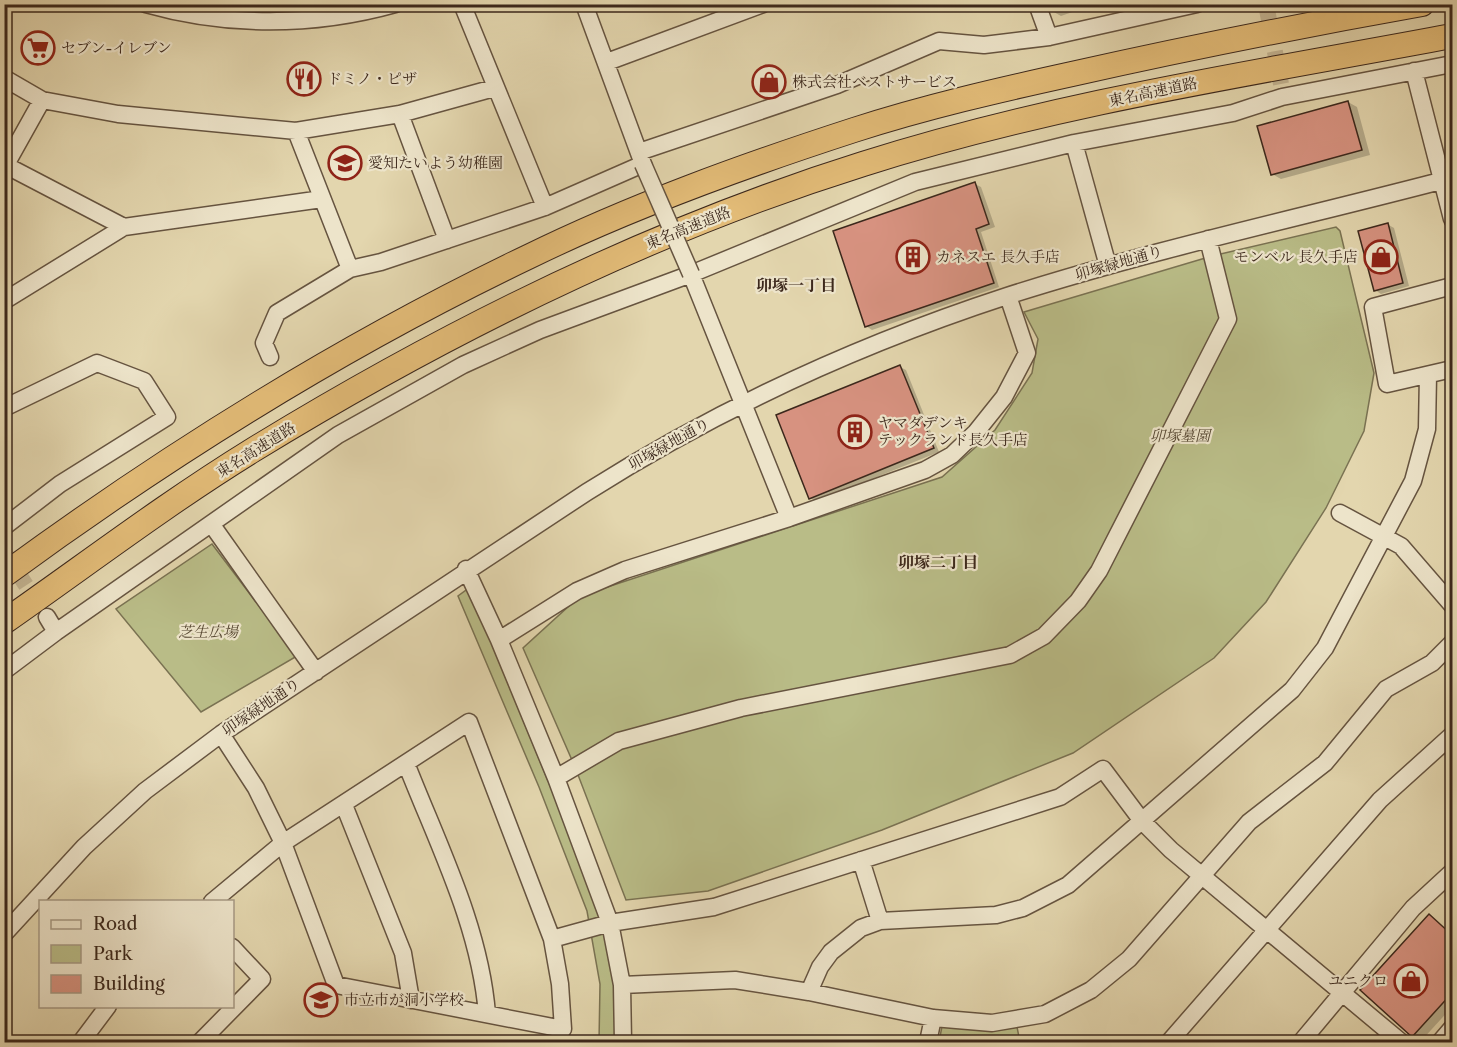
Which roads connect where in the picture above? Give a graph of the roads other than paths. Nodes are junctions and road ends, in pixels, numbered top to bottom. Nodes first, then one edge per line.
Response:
1 (146, 4) edge
2 (395, 4) edge
3 (462, 4) edge
4 (584, 4) edge
5 (763, 4) edge
6 (1037, 4) edge
7 (1197, 4) edge
8 (1422, 4) edge
9 (1140, 11) edge
10 (1452, 36) edge
11 (1049, 37) junction
12 (607, 62) junction
13 (1452, 64) edge
14 (1414, 71) junction
15 (4, 78) edge
16 (494, 88) junction
17 (42, 100) junction
18 (400, 114) junction
19 (296, 131) junction
20 (1074, 143) junction
21 (641, 158) junction
22 (6, 167) edge
23 (1447, 180) edge
24 (322, 199) junction
25 (545, 207) junction
26 (1452, 219) edge
27 (124, 227) junction
28 (1208, 239) junction
29 (447, 240) junction
30 (1108, 266) junction
31 (350, 269) junction
32 (692, 274) junction
33 (1452, 286) edge
34 (1008, 296) junction
35 (4, 301) edge
36 (270, 357) dead end
37 (1452, 369) edge
38 (1428, 375) junction
39 (744, 404) junction
40 (4, 408) edge
41 (1340, 513) dead end
42 (789, 518) junction
43 (212, 525) junction
44 (4, 527) edge
45 (1385, 537) junction
46 (466, 569) junction
47 (4, 575) edge
48 (1452, 605) edge
49 (47, 617) tunnel mouth
50 (4, 621) edge
51 (56, 632) junction
52 (499, 640) junction
53 (1452, 643) edge
54 (4, 671) edge
55 (316, 672) junction
56 (221, 734) junction
57 (1452, 735) edge
58 (406, 763) junction
59 (556, 778) junction
60 (344, 806) junction
61 (1142, 821) junction
62 (283, 843) junction
63 (861, 860) junction
64 (1452, 872) edge
65 (1203, 876) junction
66 (41, 899) edge
67 (214, 900) edge
68 (39, 901) edge
69 (880, 921) junction
70 (610, 923) junction
71 (1267, 931) junction
72 (4, 934) edge
73 (552, 939) junction
74 (234, 949) edge
75 (622, 985) junction
76 (1342, 991) junction
77 (809, 992) junction
78 (411, 1000) junction
79 (234, 1007) edge
80 (106, 1008) edge
81 (233, 1008) edge
82 (487, 1014) junction
83 (933, 1018) junction
84 (1452, 1028) edge
85 (81, 1042) edge
86 (200, 1042) edge
87 (622, 1042) edge
88 (928, 1042) edge
89 (1169, 1042) edge
90 (1300, 1042) edge
91 (1401, 1042) edge
92 (1440, 1042) edge

1 - 2 street
3 - 16 street
4 - 12 street
5 - 12 street
6 - 11 street
7 - 9 street
8 - 47 highway
9 - 11 street
10 - 50 highway, 東名高速道路
11 - 21 street
12 - 21 street
13 - 14 street
14 - 20 street
14 - 23 street
15 - 17 street
16 - 18 street
16 - 25 street
17 - 19 street
17 - 22 street
18 - 19 street
18 - 29 street
19 - 24 street
20 - 30 street
20 - 32 street
21 - 25 street
21 - 32 street, bridge
22 - 27 street
23 - 26 street
23 - 28 street, 卯塚緑地通り
24 - 27 street
24 - 31 street
25 - 29 street
27 - 35 street
28 - 30 street, 卯塚緑地通り
28 - 59 street
29 - 31 street
30 - 34 street, 卯塚緑地通り
31 - 36 street
32 - 39 street
32 - 43 street
33 - 38 street
34 - 39 street, 卯塚緑地通り
34 - 42 street
37 - 38 street
38 - 45 street
39 - 42 street
39 - 46 street, 卯塚緑地通り
40 - 44 street
41 - 45 street
42 - 52 street
43 - 51 street
43 - 55 street
45 - 48 street
45 - 61 street
46 - 52 street
46 - 55 street, 卯塚緑地通り
49 - 51 street
51 - 54 street
52 - 59 street
53 - 65 street
55 - 56 street, 卯塚緑地通り
56 - 62 street
56 - 66 street, 卯塚緑地通り
57 - 71 street
58 - 60 street
58 - 73 street
58 - 82 street
59 - 70 street
60 - 62 street
60 - 78 street
61 - 63 street
61 - 65 street
61 - 69 street
62 - 67 street
62 - 78 street
63 - 69 street
63 - 70 street
64 - 76 street
65 - 71 street
65 - 83 street
68 - 72 street, 卯塚緑地通り
69 - 77 street
70 - 73 street
70 - 75 street
71 - 76 street
71 - 89 street
73 - 82 street
74 - 79 street
75 - 77 street
75 - 87 street
76 - 90 street
76 - 91 street
77 - 83 street
78 - 82 street
80 - 85 street
81 - 86 street
83 - 88 street
84 - 92 street

